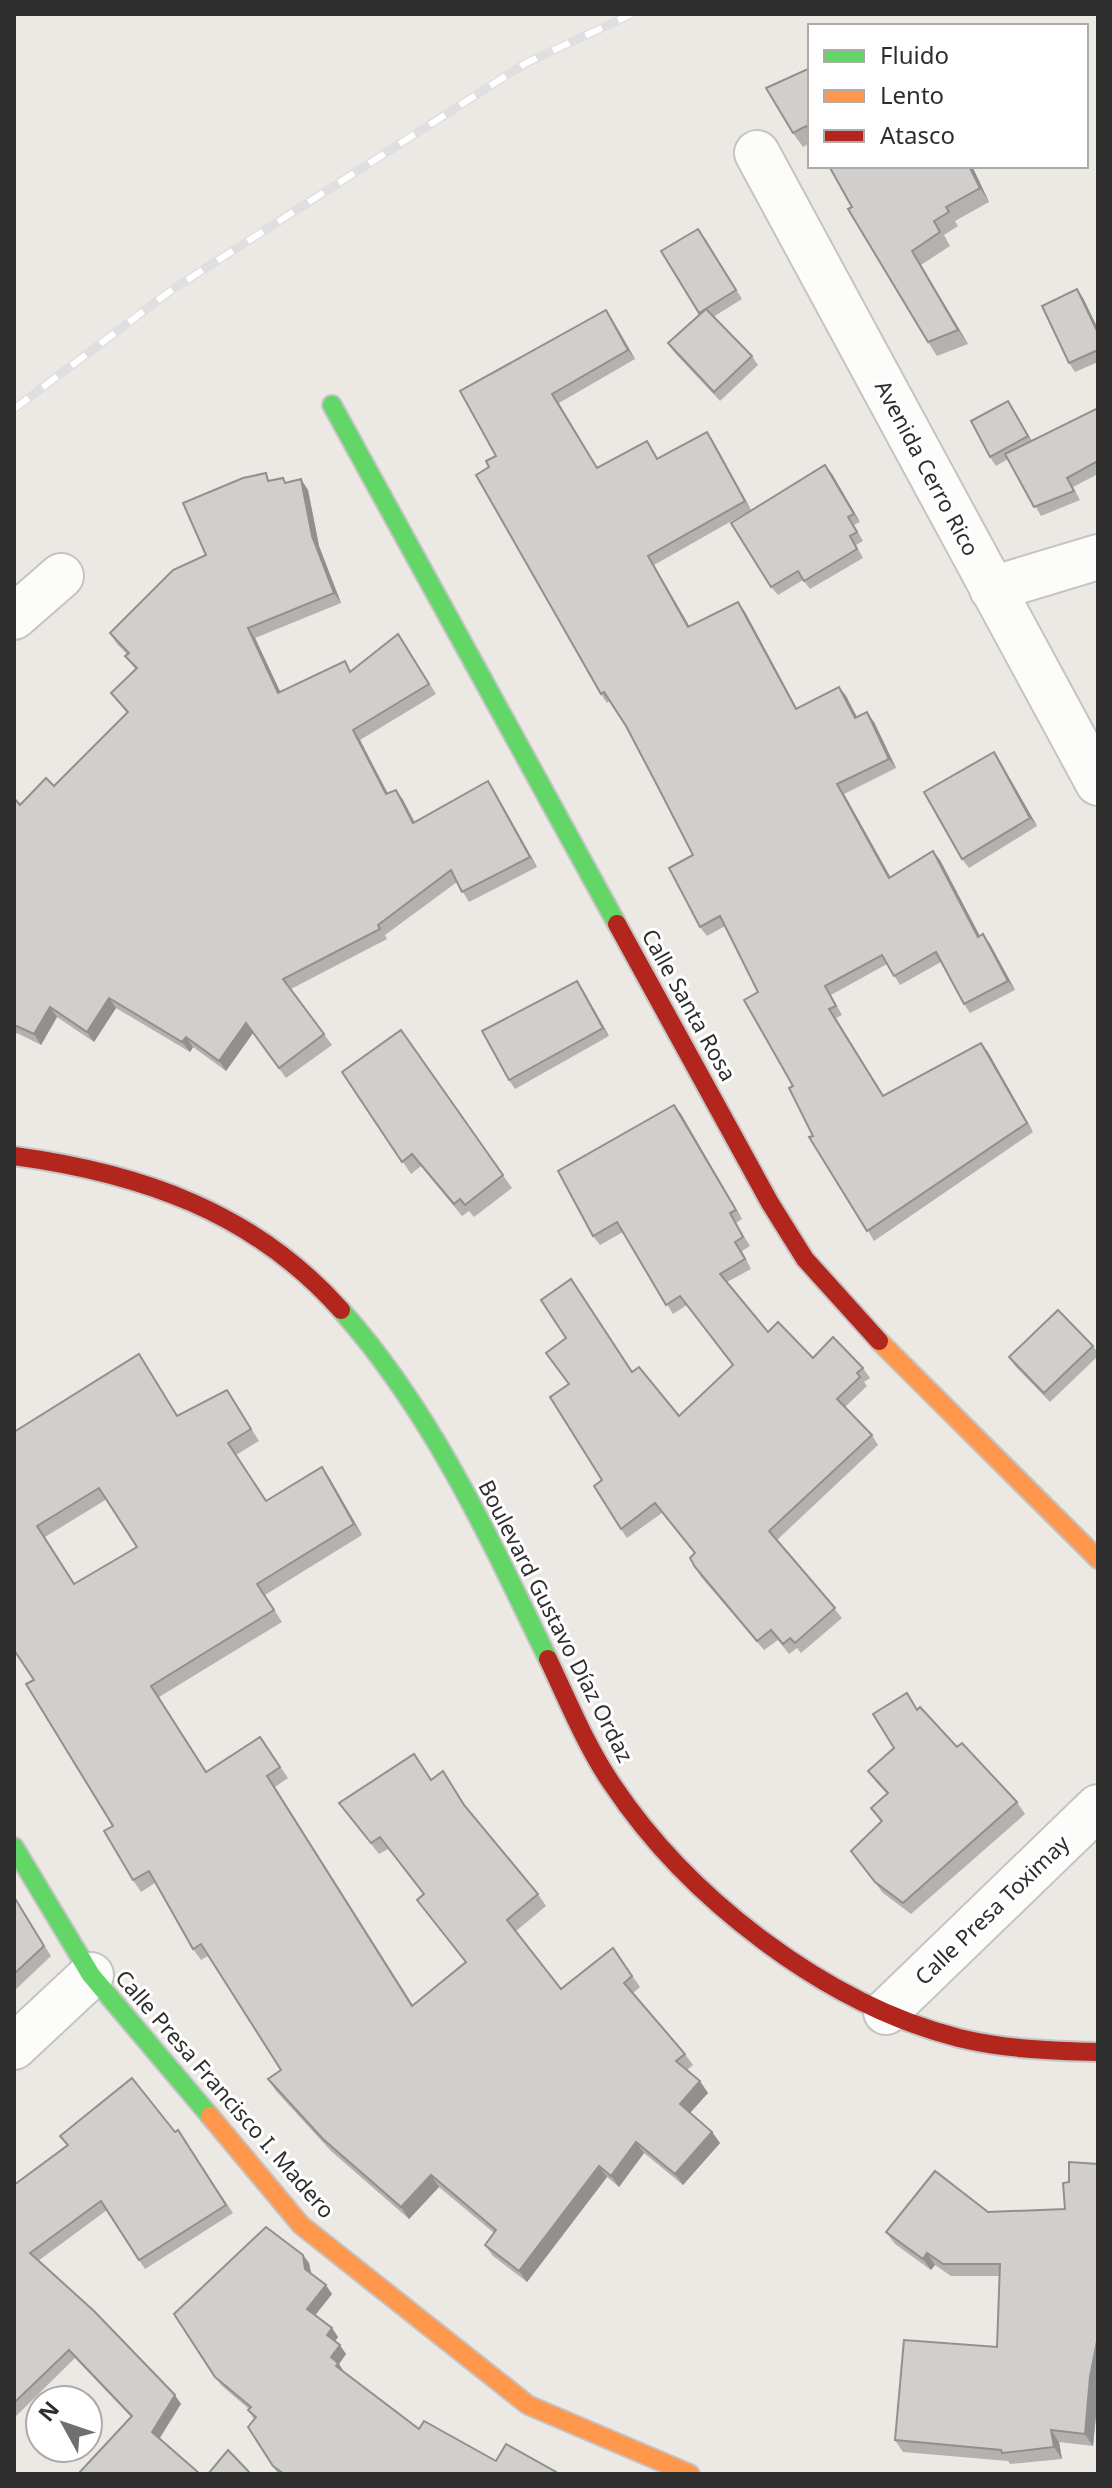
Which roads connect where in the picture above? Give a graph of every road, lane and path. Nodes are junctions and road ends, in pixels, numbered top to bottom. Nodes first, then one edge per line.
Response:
1 (757, 153) dead end
2 (332, 405) dead end
3 (1098, 557) edge
4 (61, 576) dead end
5 (992, 589) junction
6 (14, 617) edge
7 (1098, 783) edge
8 (14, 1156) edge
9 (1098, 1559) edge
10 (1098, 1807) edge
11 (14, 1847) edge
12 (91, 1975) junction
13 (886, 2012) junction
14 (14, 2047) edge
15 (1098, 2052) edge
16 (690, 2474) edge

1 - 5 street, Avenida Cerro Rico
2 - 9 street, Calle Santa Rosa
3 - 5 street
4 - 6 street
5 - 7 street, Avenida Cerro Rico
8 - 13 street, Boulevard Gustavo Díaz Ordaz
10 - 13 street, Calle Presa Toximay
11 - 12 street, Calle Presa Francisco I. Madero
12 - 14 street
12 - 16 street, Calle Presa Francisco I. Madero
13 - 15 street, Boulevard Gustavo Díaz Ordaz

